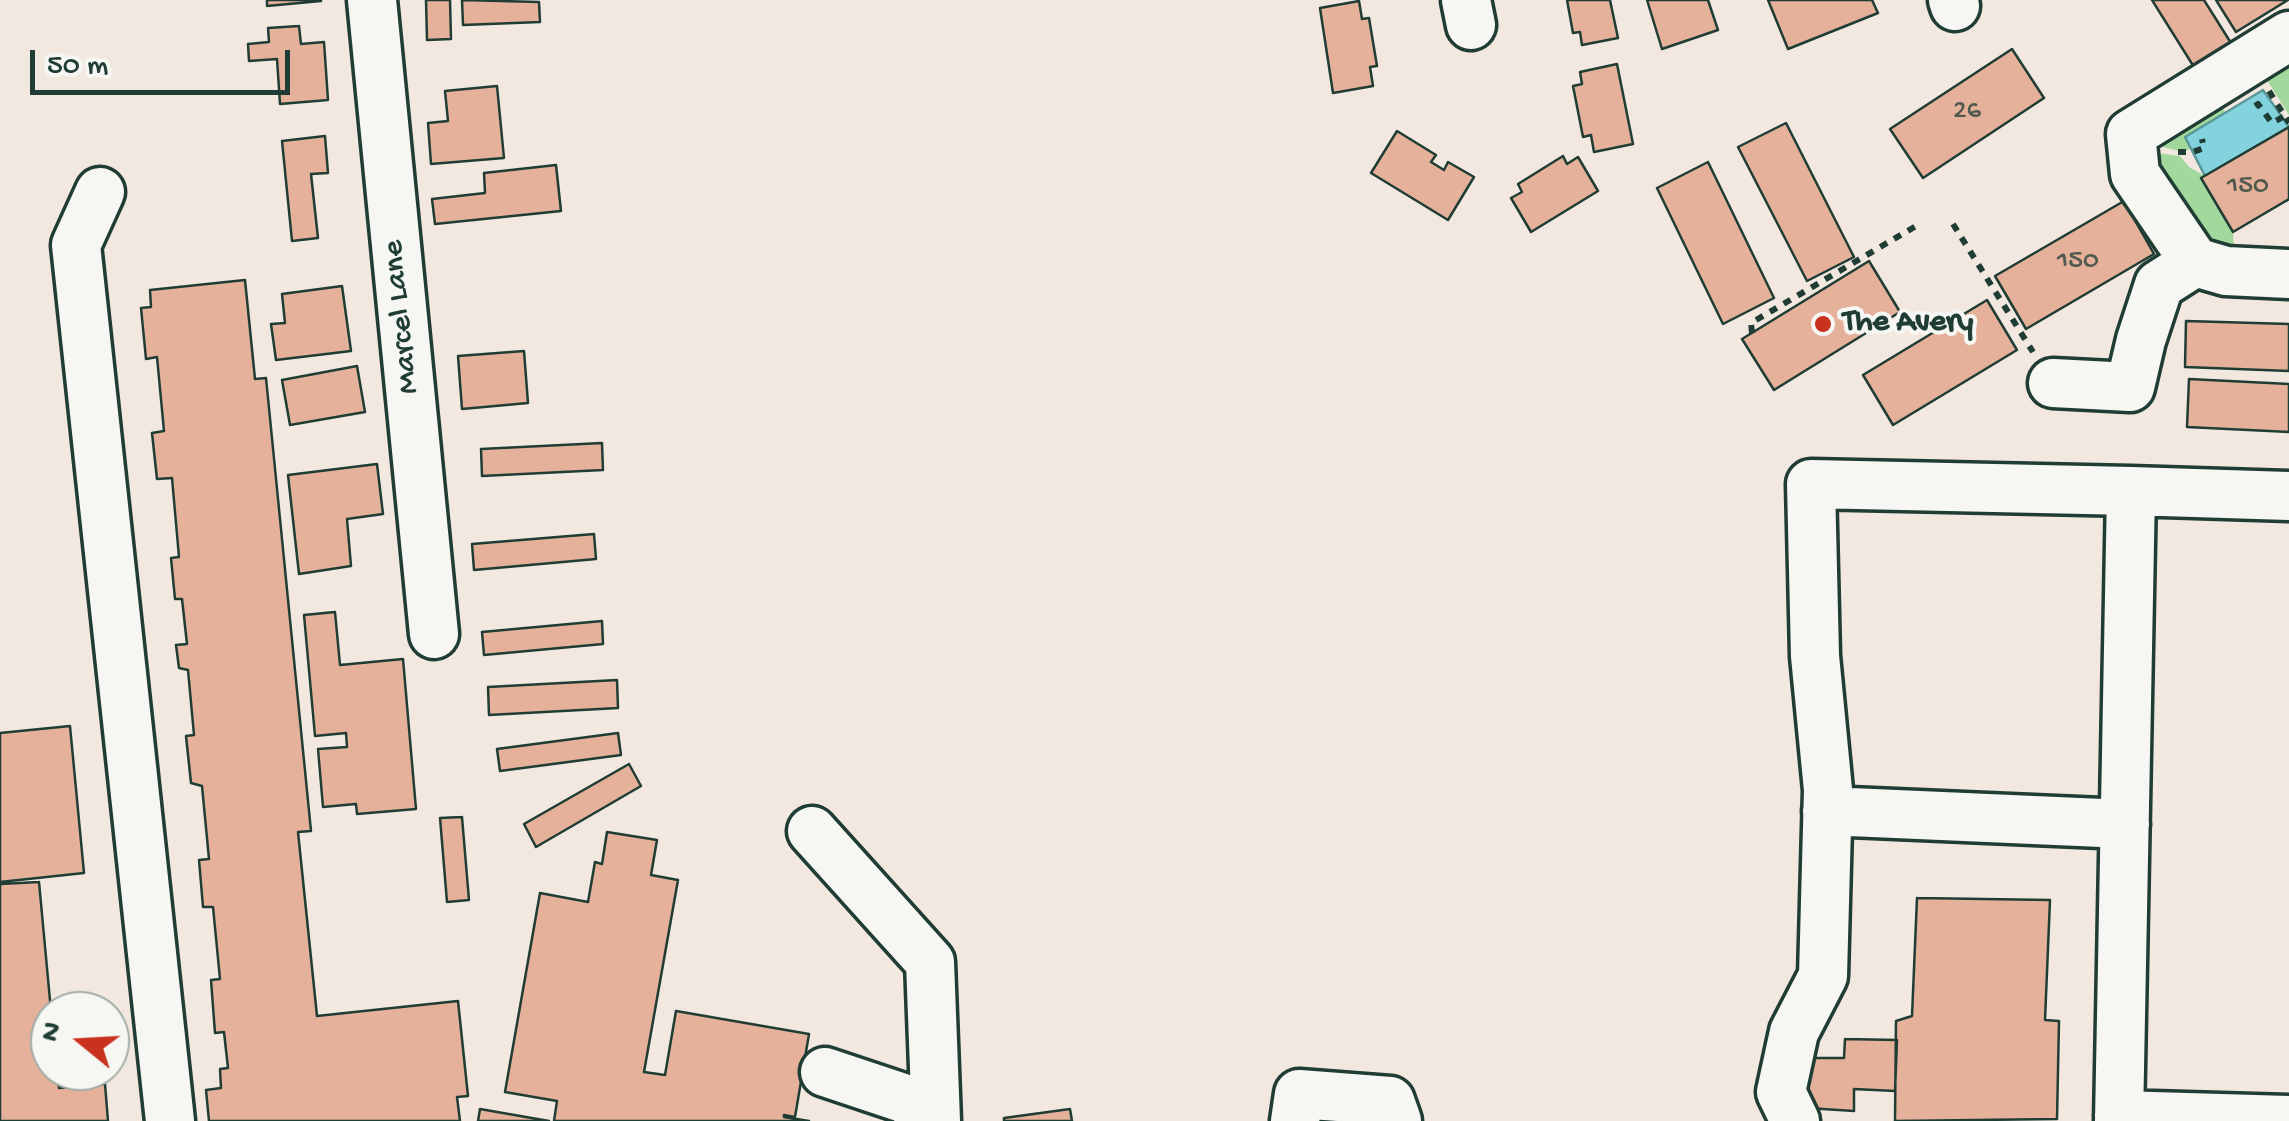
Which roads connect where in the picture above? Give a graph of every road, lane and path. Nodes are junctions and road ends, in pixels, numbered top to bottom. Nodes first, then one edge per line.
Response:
1 (372, 0) edge
2 (2289, 36) edge
3 (100, 192) dead end
4 (1953, 224) dead end
5 (1916, 226) dead end
6 (2194, 262) junction
7 (2289, 274) edge
8 (1752, 333) dead end
9 (2053, 383) joint
10 (2131, 491) junction
11 (2289, 496) edge
12 (434, 634) dead end
13 (1827, 811) junction
14 (2125, 824) junction
15 (812, 831) dead end
16 (825, 1072) dead end
17 (2119, 1118) edge
18 (2289, 1120) edge
19 (170, 1121) edge
20 (924, 1121) edge
21 (936, 1121) edge
22 (1296, 1121) edge
23 (1397, 1121) edge
24 (1796, 1121) edge

1 - 12 street, Marcel Lane
2 - 6 street
3 - 19 street
4 - 9 path
5 - 8 path
6 - 7 street
6 - 9 street
10 - 11 street
10 - 13 street
10 - 14 street
13 - 14 street
13 - 24 street
14 - 17 street
15 - 21 street
16 - 20 street
17 - 18 street
22 - 23 street

